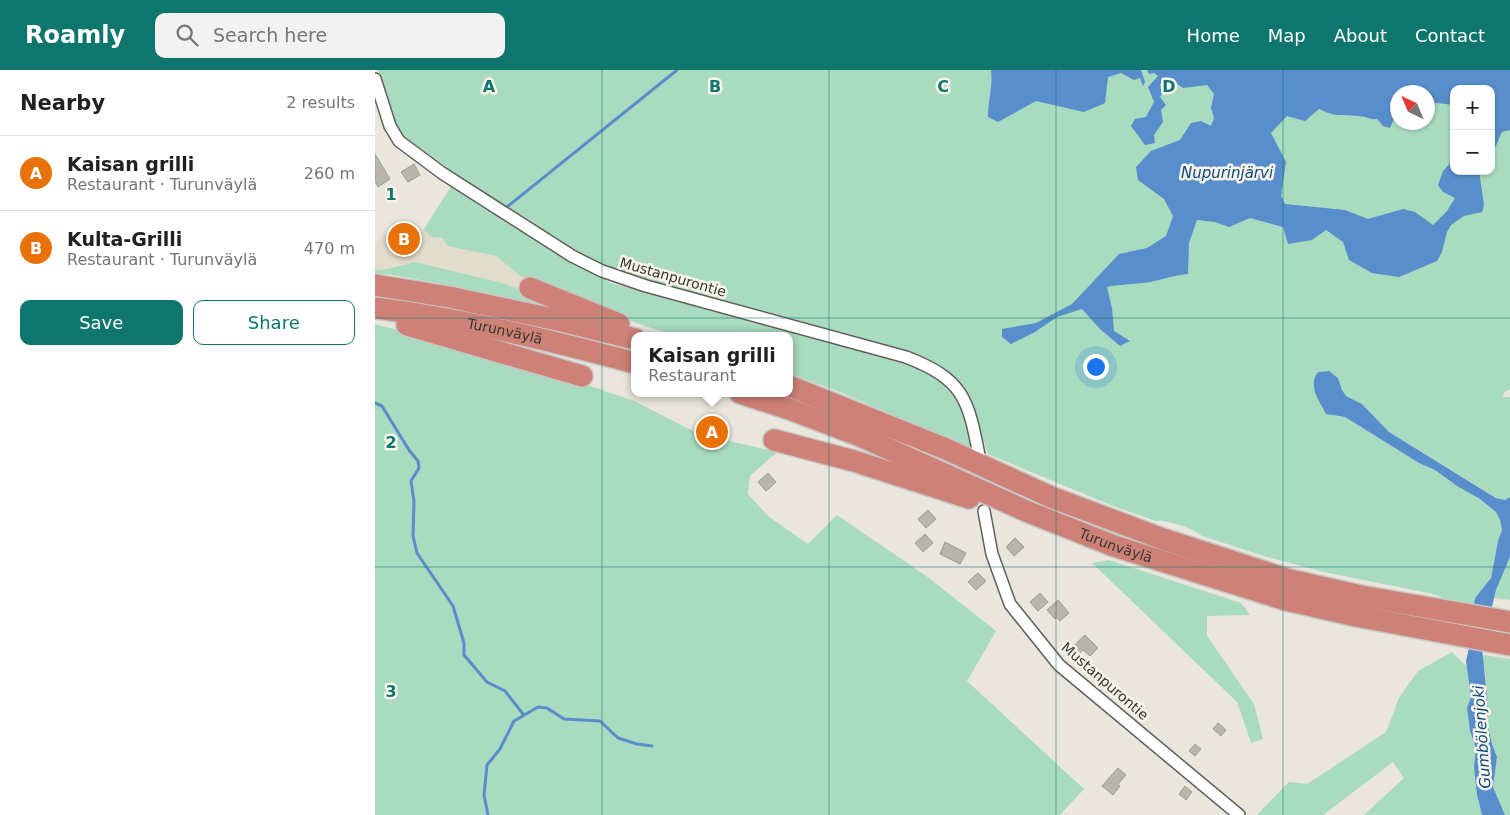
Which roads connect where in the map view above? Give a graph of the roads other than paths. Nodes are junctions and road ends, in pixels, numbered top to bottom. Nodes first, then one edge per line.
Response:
1 (375, 79) edge
2 (375, 285) edge
3 (530, 288) dead end
4 (375, 308) edge
5 (375, 317) edge
6 (639, 332) edge
7 (631, 338) edge
8 (631, 361) edge
9 (582, 376) dead end
10 (793, 388) edge
11 (752, 397) edge
12 (774, 440) dead end
13 (979, 455) dead end
14 (984, 511) dead end
15 (1115, 546) junction
16 (1510, 622) edge
17 (1510, 645) edge
18 (1239, 815) edge

1 - 13 street, Mustanpurontie
2 - 7 highway, Turunväylä
3 - 6 highway
4 - 8 highway, Turunväylä
5 - 9 highway
10 - 16 highway, Turunväylä
11 - 15 highway, Turunväylä
12 - 15 highway
14 - 18 street, Mustanpurontie
15 - 17 highway, Turunväylä

